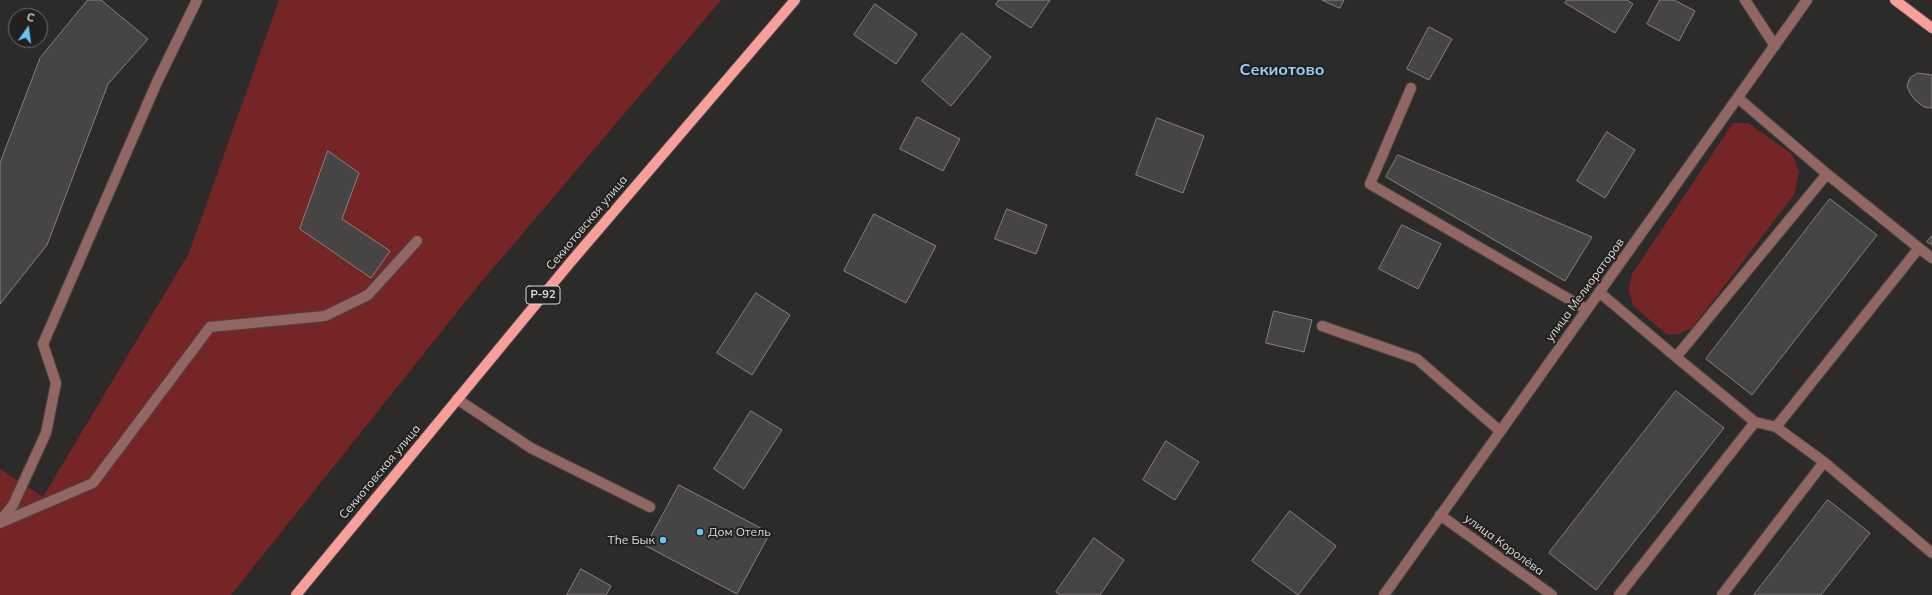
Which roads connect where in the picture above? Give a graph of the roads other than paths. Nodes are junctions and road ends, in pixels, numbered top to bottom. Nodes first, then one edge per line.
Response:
1 (197, 0) edge
2 (795, 0) edge
3 (1745, 0) edge
4 (1807, 0) edge
5 (1895, 0) edge
6 (1931, 24) edge
7 (1775, 46) junction
8 (1411, 88) dead end
9 (1738, 98) junction
10 (1827, 174) junction
11 (417, 241) dead end
12 (1919, 248) junction
13 (1932, 258) edge
14 (1599, 292) junction
15 (1586, 309) junction
16 (1322, 326) dead end
17 (1676, 357) junction
18 (458, 399) junction
19 (1755, 422) junction
20 (1776, 427) junction
21 (1500, 431) junction
22 (1824, 462) junction
23 (650, 507) dead end
24 (1440, 515) junction
25 (0, 522) edge
26 (1932, 553) edge
27 (296, 595) edge
28 (1384, 595) edge
29 (1552, 595) edge
30 (1619, 595) edge
31 (1722, 595) edge

1 - 25 street
2 - 18 main road, Секиотовская улица / Р-92
3 - 7 street
4 - 7 street, улица Мелиораторов
5 - 6 main road
7 - 9 street, улица Мелиораторов
8 - 15 street
9 - 10 street
9 - 14 street, улица Мелиораторов
10 - 12 street
10 - 17 street
11 - 25 street
12 - 13 street
12 - 20 street
14 - 15 street, улица Мелиораторов
14 - 17 street
15 - 21 street, улица Мелиораторов
16 - 21 street
17 - 19 street
18 - 23 street
18 - 27 main road, Секиотовская улица / Р-92
19 - 20 street
19 - 30 street
20 - 22 street
21 - 24 street, улица Мелиораторов
22 - 26 street
22 - 31 street
24 - 28 street, улица Мелиораторов
24 - 29 street, улица Королёва

